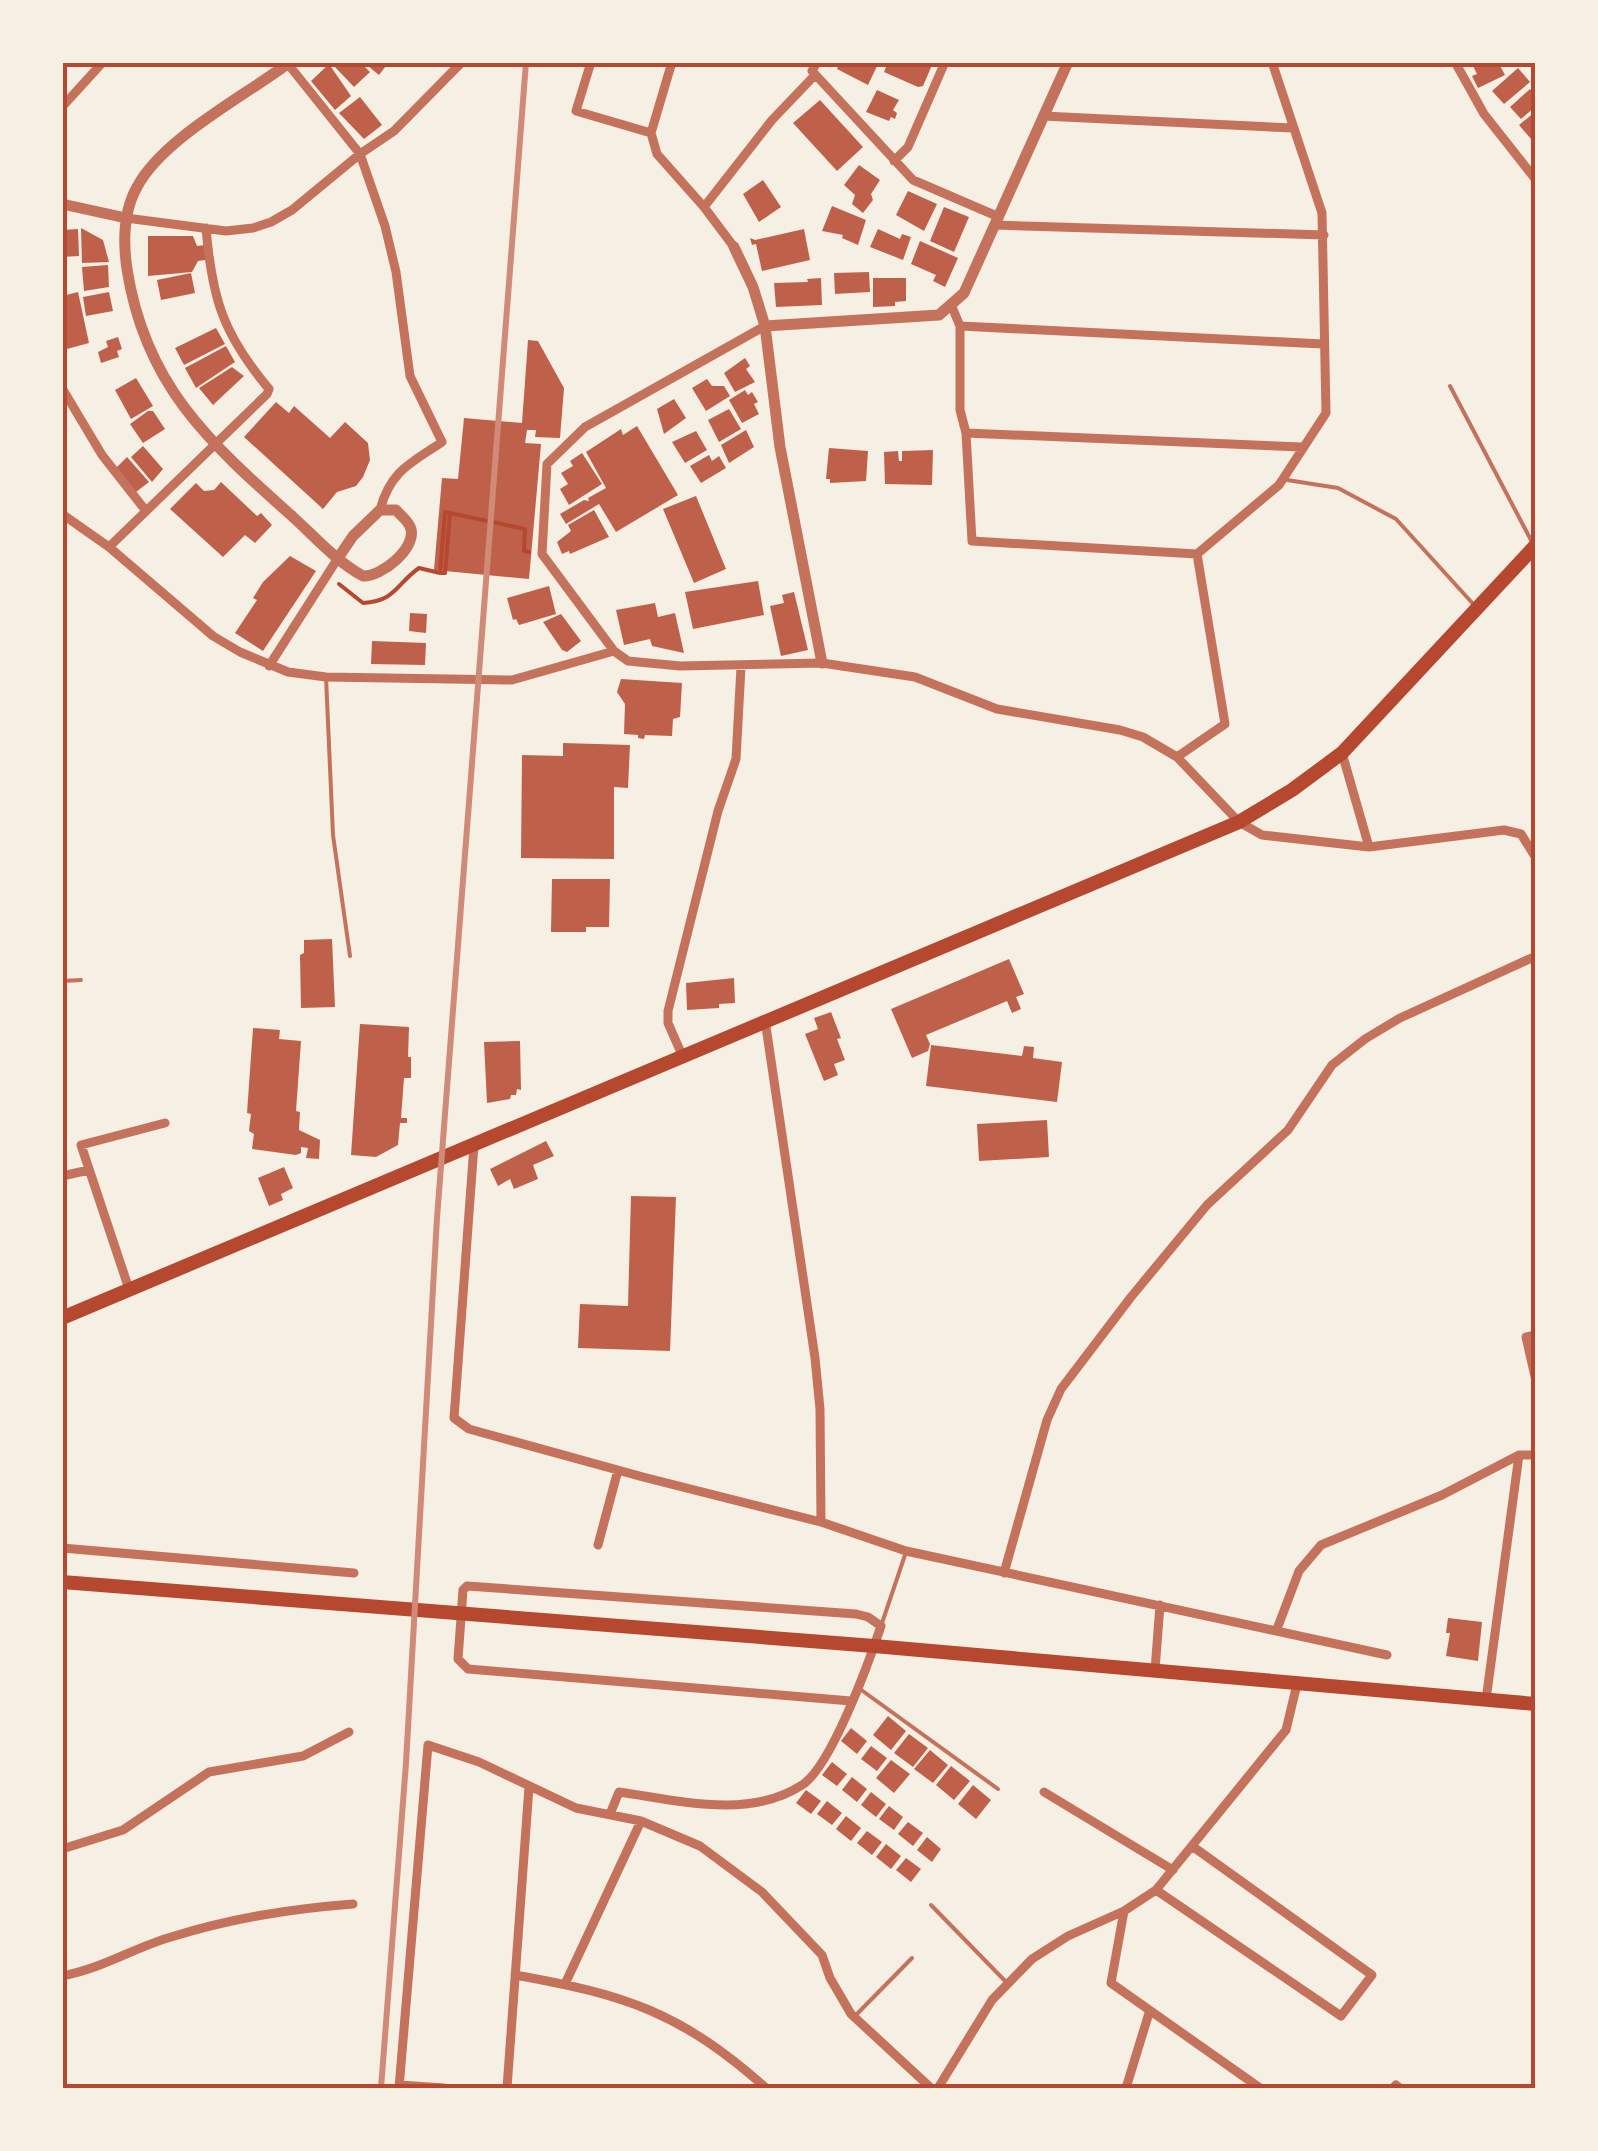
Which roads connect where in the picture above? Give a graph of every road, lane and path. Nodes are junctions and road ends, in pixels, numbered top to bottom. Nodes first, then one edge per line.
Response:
1 (103, 62) edge
2 (462, 62) edge
3 (591, 62) edge
4 (672, 62) edge
5 (945, 62) edge
6 (1068, 62) edge
7 (1272, 62) edge
8 (1455, 62) edge
9 (289, 63) edge
10 (814, 66) edge
11 (62, 107) edge
12 (1043, 116) junction
13 (1293, 128) junction
14 (651, 132) junction
15 (360, 154) junction
16 (894, 161) junction
17 (1536, 180) edge
18 (62, 204) edge
19 (704, 206) junction
20 (126, 218) junction
21 (997, 221) junction
22 (206, 228) junction
23 (1324, 235) junction
24 (734, 247) joint
25 (952, 306) junction
26 (765, 326) junction
27 (960, 326) junction
28 (1323, 344) junction
29 (1450, 386) dead end
30 (62, 388) edge
31 (966, 432) junction
32 (214, 444) junction
33 (1302, 447) junction
34 (1282, 480) junction
35 (380, 510) junction
36 (146, 511) junction
37 (62, 514) edge
38 (1535, 546) edge
39 (109, 547) junction
40 (524, 551) dead end
41 (1197, 554) junction
42 (338, 558) junction
43 (440, 571) dead end
44 (1476, 607) junction
45 (614, 651) junction
46 (822, 662) junction
47 (270, 666) junction
48 (741, 666) junction
49 (326, 676) junction
50 (1342, 753) junction
51 (1178, 758) junction
52 (1239, 822) junction
53 (1369, 847) junction
54 (1536, 858) edge
55 (350, 956) dead end
56 (1536, 956) edge
57 (81, 980) dead end
58 (62, 981) edge
59 (764, 1020) junction
60 (682, 1055) junction
61 (165, 1122) dead end
62 (474, 1144) junction
63 (89, 1170) junction
64 (62, 1176) edge
65 (129, 1289) junction
66 (62, 1318) edge
67 (1536, 1335) edge
68 (1536, 1381) edge
69 (1519, 1455) junction
70 (1536, 1455) edge
71 (618, 1470) junction
72 (821, 1522) junction
73 (598, 1545) dead end
74 (62, 1548) edge
75 (906, 1550) junction
76 (354, 1573) dead end
77 (1004, 1573) junction
78 (62, 1582) edge
79 (1160, 1605) junction
80 (881, 1626) junction
81 (1277, 1630) junction
82 (874, 1646) junction
83 (1387, 1655) dead end
84 (1155, 1670) junction
85 (1297, 1684) junction
86 (858, 1687) junction
87 (1486, 1700) junction
88 (851, 1702) junction
89 (1536, 1704) edge
90 (349, 1732) dead end
91 (529, 1787) junction
92 (998, 1790) dead end
93 (1044, 1792) dead end
94 (610, 1814) junction
95 (641, 1820) junction
96 (1192, 1846) junction
97 (62, 1849) edge
98 (1172, 1870) junction
99 (1156, 1890) junction
100 (353, 1904) dead end
101 (931, 1905) dead end
102 (1124, 1911) junction
103 (912, 1958) dead end
104 (515, 1975) junction
105 (62, 1976) edge
106 (565, 1984) junction
107 (1008, 1984) junction
108 (1149, 2013) junction
109 (854, 2017) junction
110 (400, 2087) edge
111 (444, 2088) edge
112 (508, 2088) edge
113 (766, 2088) edge
114 (934, 2088) edge
115 (1126, 2088) edge
116 (1260, 2088) edge

1 - 11 street
2 - 15 street
3 - 14 street
4 - 14 street
5 - 16 street
6 - 12 street
7 - 13 street
8 - 17 street
9 - 15 street
9 - 20 street
10 - 16 street
10 - 19 street
12 - 13 street
12 - 21 street
13 - 23 street
14 - 19 street
15 - 22 street
15 - 35 street
16 - 21 street
18 - 20 street
19 - 24 street
20 - 22 street
20 - 32 street
21 - 23 street
21 - 25 street
22 - 32 street
23 - 28 street
24 - 26 street
25 - 26 street
25 - 27 street
26 - 45 street
26 - 46 street
27 - 28 street
27 - 31 street
28 - 33 street
29 - 38 lane
30 - 36 street
31 - 33 street
31 - 41 street
32 - 36 street
32 - 42 street
33 - 34 street
34 - 41 street
34 - 44 lane
35 - 42 street
35 - 42 street
36 - 39 street
37 - 39 street
38 - 44 main road
39 - 47 street
40 - 43 path
41 - 51 street
42 - 47 street
44 - 50 main road
45 - 48 street
45 - 49 street
46 - 48 street
46 - 51 street
47 - 49 street
48 - 60 street
49 - 55 lane
50 - 52 main road
50 - 53 street
51 - 52 street
52 - 53 street
52 - 59 main road
53 - 54 street
56 - 77 street
57 - 58 lane
59 - 60 main road
59 - 72 street
60 - 62 main road
61 - 63 street
62 - 65 main road
62 - 71 street
63 - 64 street
63 - 65 street
65 - 66 main road
67 - 68 street
69 - 70 street
69 - 81 street
69 - 87 street
71 - 72 street
71 - 73 street
72 - 75 street
74 - 76 street
75 - 77 street
75 - 80 lane
77 - 79 street
78 - 82 main road
79 - 81 street
79 - 84 street
80 - 82 street
80 - 88 street
81 - 83 street
82 - 84 main road
82 - 86 street
84 - 85 main road
85 - 87 main road
85 - 96 street
86 - 88 street
86 - 92 lane
87 - 89 main road
88 - 94 street
90 - 97 street
91 - 94 street
91 - 104 street
91 - 110 street
93 - 98 street
94 - 95 street
95 - 106 street
95 - 109 street
96 - 98 street
96 - 99 street
98 - 99 street
99 - 102 street
100 - 105 street
101 - 107 lane
102 - 107 street
102 - 108 street
103 - 109 lane
104 - 106 street
104 - 112 street
106 - 113 street
107 - 114 street
108 - 115 street
108 - 116 street
109 - 114 street
110 - 111 street

